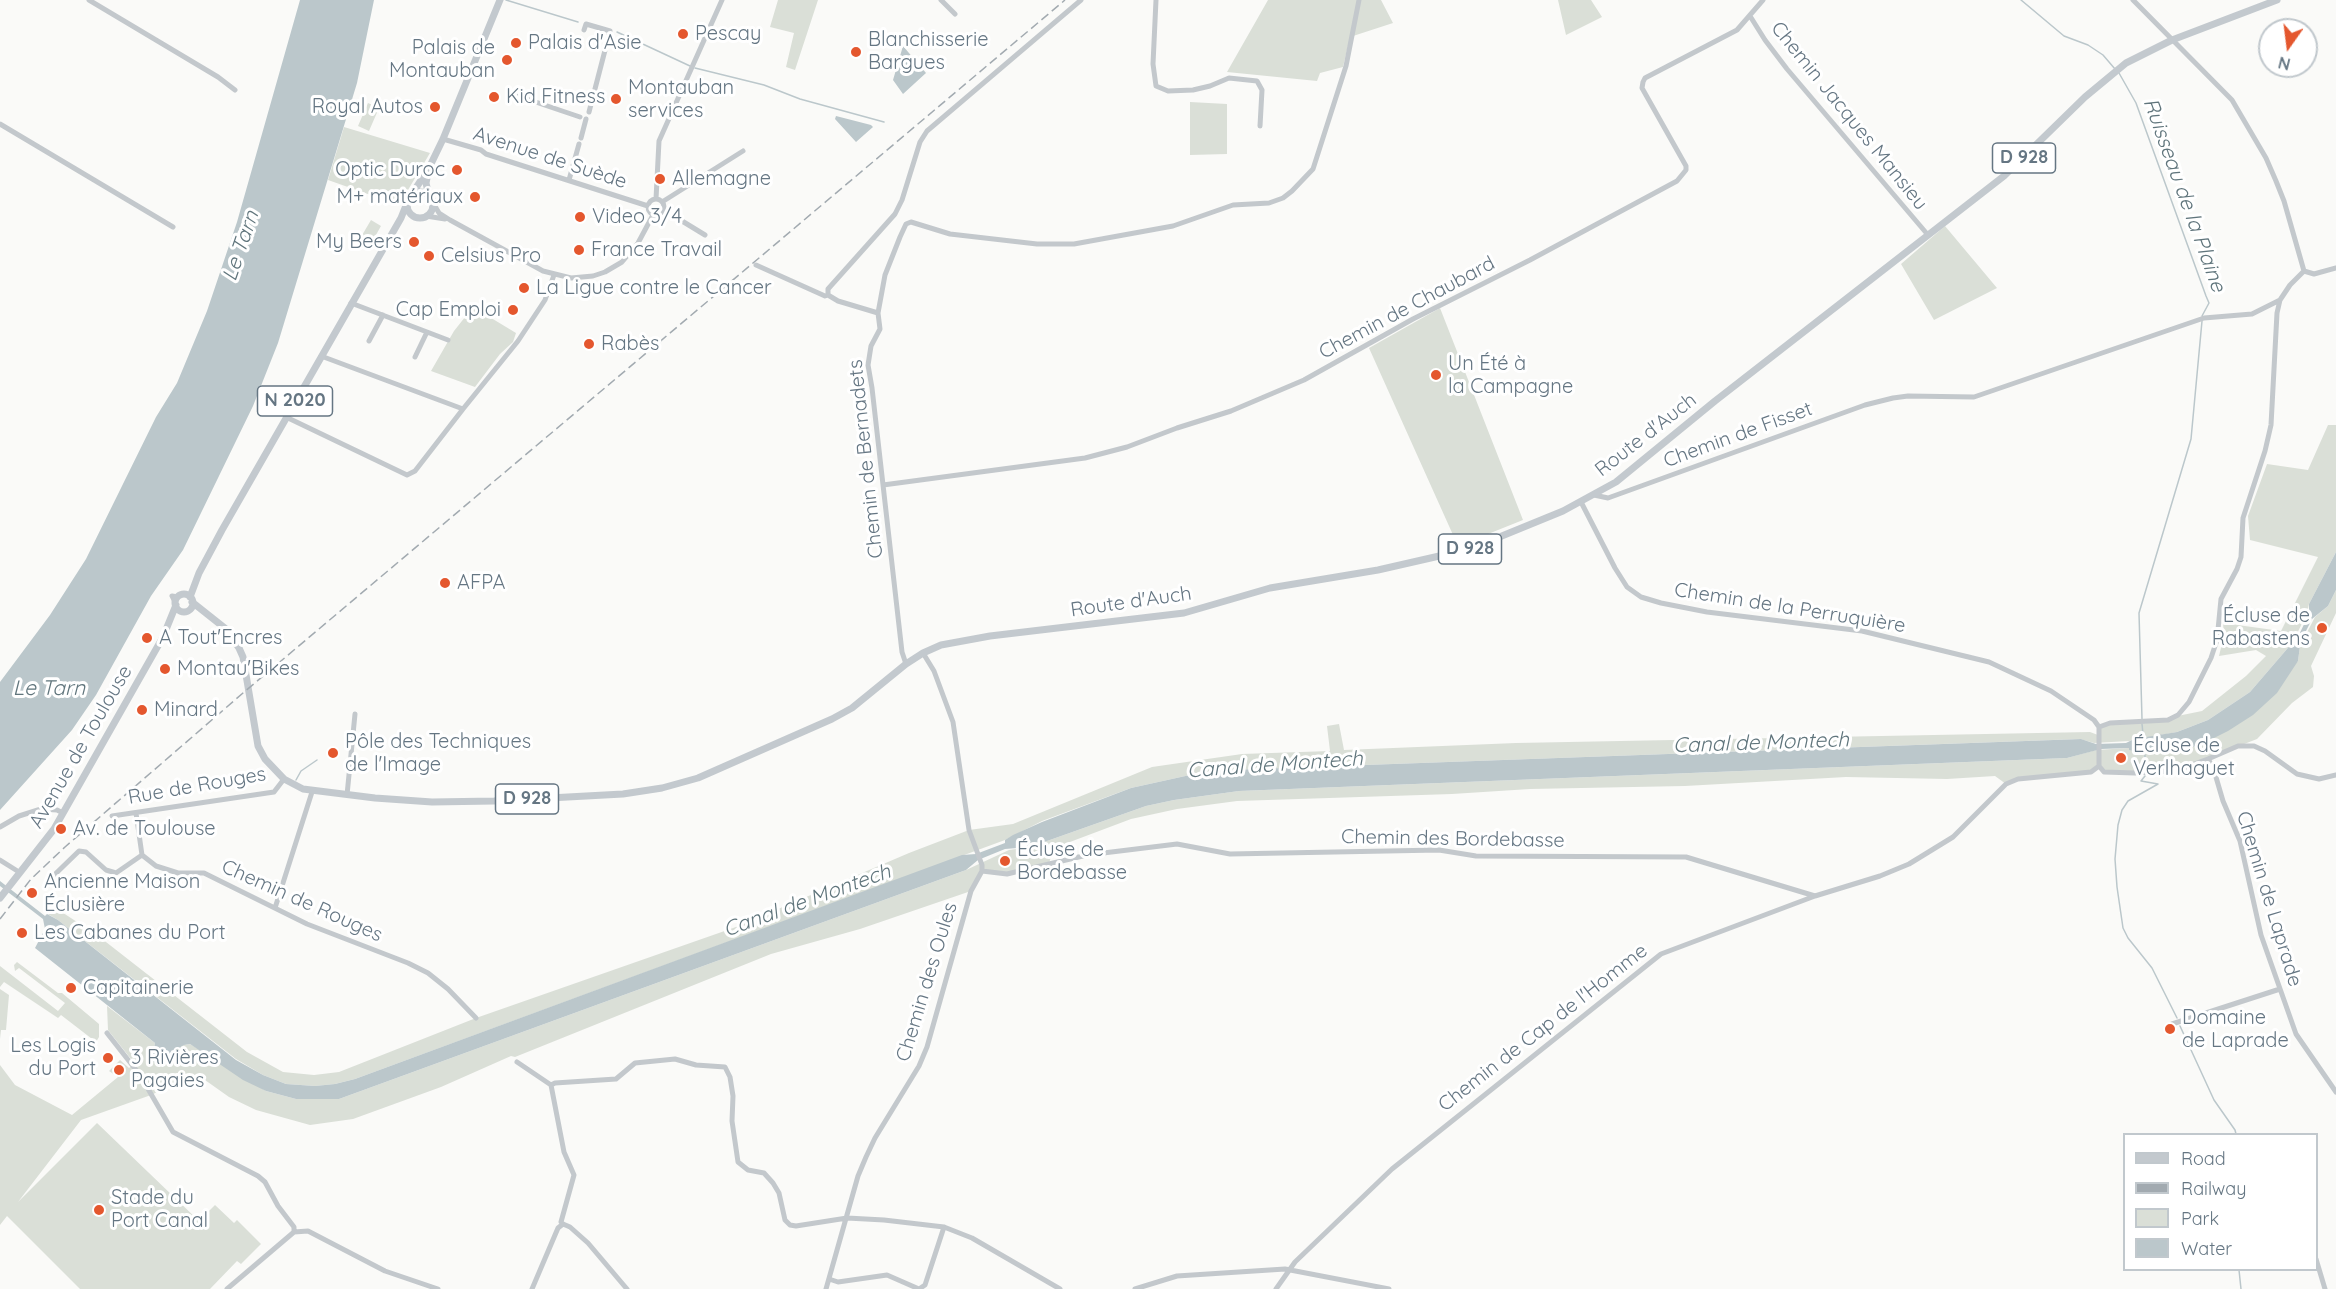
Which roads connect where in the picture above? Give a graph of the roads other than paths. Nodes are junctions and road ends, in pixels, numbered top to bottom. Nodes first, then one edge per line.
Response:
1 (88, 0) edge
2 (722, 0) edge
3 (941, 0) edge
4 (1081, 0) edge
5 (1156, 0) edge
6 (1359, 0) edge
7 (1763, 0) edge
8 (2133, 0) edge
9 (2277, 0) edge
10 (499, 1) edge
11 (955, 14) dead end
12 (1750, 16) junction
13 (584, 30) dead end
14 (2172, 40) junction
15 (235, 90) dead end
16 (512, 94) dead end
17 (589, 112) dead end
18 (0, 124) edge
19 (1260, 126) dead end
20 (581, 138) dead end
21 (443, 139) junction
22 (579, 144) dead end
23 (743, 151) dead end
24 (429, 168) junction
25 (568, 180) junction
26 (412, 194) junction
27 (431, 198) junction
28 (656, 199) junction
29 (406, 202) junction
30 (662, 202) junction
31 (648, 206) junction
32 (664, 210) junction
33 (653, 215) junction
34 (422, 217) junction
35 (450, 220) junction
36 (173, 227) dead end
37 (393, 230) junction
38 (705, 235) dead end
39 (1928, 235) junction
40 (756, 265) dead end
41 (2336, 268) edge
42 (2304, 271) junction
43 (554, 275) junction
44 (828, 295) junction
45 (2280, 300) junction
46 (351, 303) junction
47 (878, 313) junction
48 (383, 315) junction
49 (428, 332) junction
50 (448, 340) dead end
51 (369, 341) dead end
52 (321, 356) junction
53 (415, 357) dead end
54 (463, 409) junction
55 (286, 417) junction
56 (884, 485) junction
57 (1594, 495) junction
58 (1581, 502) junction
59 (199, 573) junction
60 (191, 599) junction
61 (178, 600) junction
62 (186, 611) junction
63 (211, 615) junction
64 (163, 637) junction
65 (923, 653) junction
66 (906, 664) junction
67 (356, 714) dead end
68 (2099, 727) junction
69 (2208, 759) junction
70 (2099, 766) junction
71 (2336, 775) edge
72 (284, 779) junction
73 (312, 792) junction
74 (347, 795) junction
75 (63, 813) junction
76 (136, 813) junction
77 (112, 816) dead end
78 (0, 827) edge
79 (142, 855) junction
80 (0, 860) edge
81 (982, 871) junction
82 (20, 872) junction
83 (47, 886) dead end
84 (2, 895) edge
85 (1815, 896) junction
86 (275, 908) junction
87 (2280, 989) junction
88 (476, 1018) dead end
89 (2172, 1024) dead end
90 (107, 1033) dead end
91 (517, 1062) dead end
92 (551, 1085) junction
93 (2336, 1092) edge
94 (847, 1218) junction
95 (563, 1224) junction
96 (944, 1227) junction
97 (294, 1232) junction
98 (2318, 1266) edge
99 (1290, 1269) junction
100 (829, 1279) junction
101 (227, 1289) edge
102 (438, 1289) edge
103 (532, 1289) edge
104 (627, 1289) edge
105 (826, 1289) edge
106 (919, 1289) edge
107 (1060, 1289) edge
108 (1135, 1289) edge
109 (1276, 1289) edge
110 (1389, 1289) edge
111 (2325, 1289) edge

1 - 15 street
2 - 28 street
3 - 11 street
4 - 44 street
5 - 19 street
6 - 47 street, Chemin de Bernadets
7 - 12 street, Chemin de Chaubard
8 - 14 street
9 - 14 main road, Route d'Auch / D 928
10 - 21 main road
12 - 39 street, Chemin Jacques Mansieu
12 - 56 street, Chemin de Chaubard
13 - 17 street
14 - 39 main road, Route d'Auch / D 928
14 - 42 street
16 - 20 street
18 - 36 street
21 - 24 main road
21 - 25 street, Avenue de Suède
22 - 25 street
23 - 30 street
24 - 26 main road
24 - 27 main road
25 - 31 street, Avenue de Suède
26 - 27 main road
26 - 29 main road
27 - 34 main road
27 - 35 street
28 - 30 street
28 - 31 street
29 - 34 main road
29 - 37 main road, Avenue de Toulouse
30 - 32 street
31 - 33 street
32 - 33 street
32 - 38 street
33 - 43 street
34 - 35 street
34 - 37 main road
35 - 43 street
37 - 46 main road, Avenue de Toulouse / N 2020
39 - 57 main road, Route d'Auch / D 928
40 - 44 street
41 - 42 street
42 - 45 street
43 - 54 street
44 - 47 street
45 - 57 street, Chemin de Fisset
45 - 68 street
46 - 48 street
46 - 52 main road, Avenue de Toulouse / N 2020
47 - 56 street, Chemin de Bernadets
48 - 49 street
48 - 51 street
49 - 50 street
49 - 53 street
52 - 54 street
52 - 55 main road, Avenue de Toulouse / N 2020
54 - 55 street
55 - 59 main road, Avenue de Toulouse / N 2020
56 - 66 street, Chemin de Bernadets
57 - 58 main road, Route d'Auch / D 928
58 - 65 main road, Route d'Auch / D 928
58 - 68 street, Chemin de la Perruquière
59 - 60 main road, Avenue de Toulouse
59 - 61 main road, Avenue de Toulouse
60 - 61 main road
60 - 62 main road, Avenue de Toulouse
60 - 63 main road
61 - 62 main road
61 - 64 main road, Avenue de Toulouse
62 - 63 main road
62 - 64 main road, Avenue de Toulouse
63 - 72 main road, D 928
64 - 75 main road, Avenue de Toulouse
65 - 66 main road, D 928
65 - 81 street
66 - 74 main road, D 928
67 - 74 street
68 - 70 street
69 - 70 street
69 - 71 street
69 - 87 street, Chemin de Laprade
70 - 85 street, Chemin de Cap de l'Homme
72 - 73 main road, D 928
72 - 76 street, Rue de Rouges
73 - 74 main road, D 928
73 - 86 street
75 - 78 street
75 - 82 main road, Avenue de Toulouse
76 - 77 street, Rue de Rouges
76 - 79 street
79 - 83 street
79 - 86 street, Chemin de Rouges
80 - 82 street
81 - 85 street, Chemin des Bordebasse
81 - 94 street, Chemin des Oules
82 - 84 main road, Avenue de Toulouse
85 - 99 street, Chemin de Cap de l'Homme
86 - 88 street, Chemin de Rouges
87 - 89 street
87 - 93 street, Chemin de Laprade
90 - 97 street
91 - 92 street
92 - 94 street
92 - 95 street
94 - 96 street
94 - 100 street, Chemin des Oules
95 - 103 street
95 - 104 street
96 - 106 street
96 - 107 street
97 - 101 street
97 - 102 street
98 - 111 street
99 - 108 street
99 - 109 street, Chemin de Cap de l'Homme
99 - 110 street
100 - 105 street, Chemin des Oules
100 - 106 street

